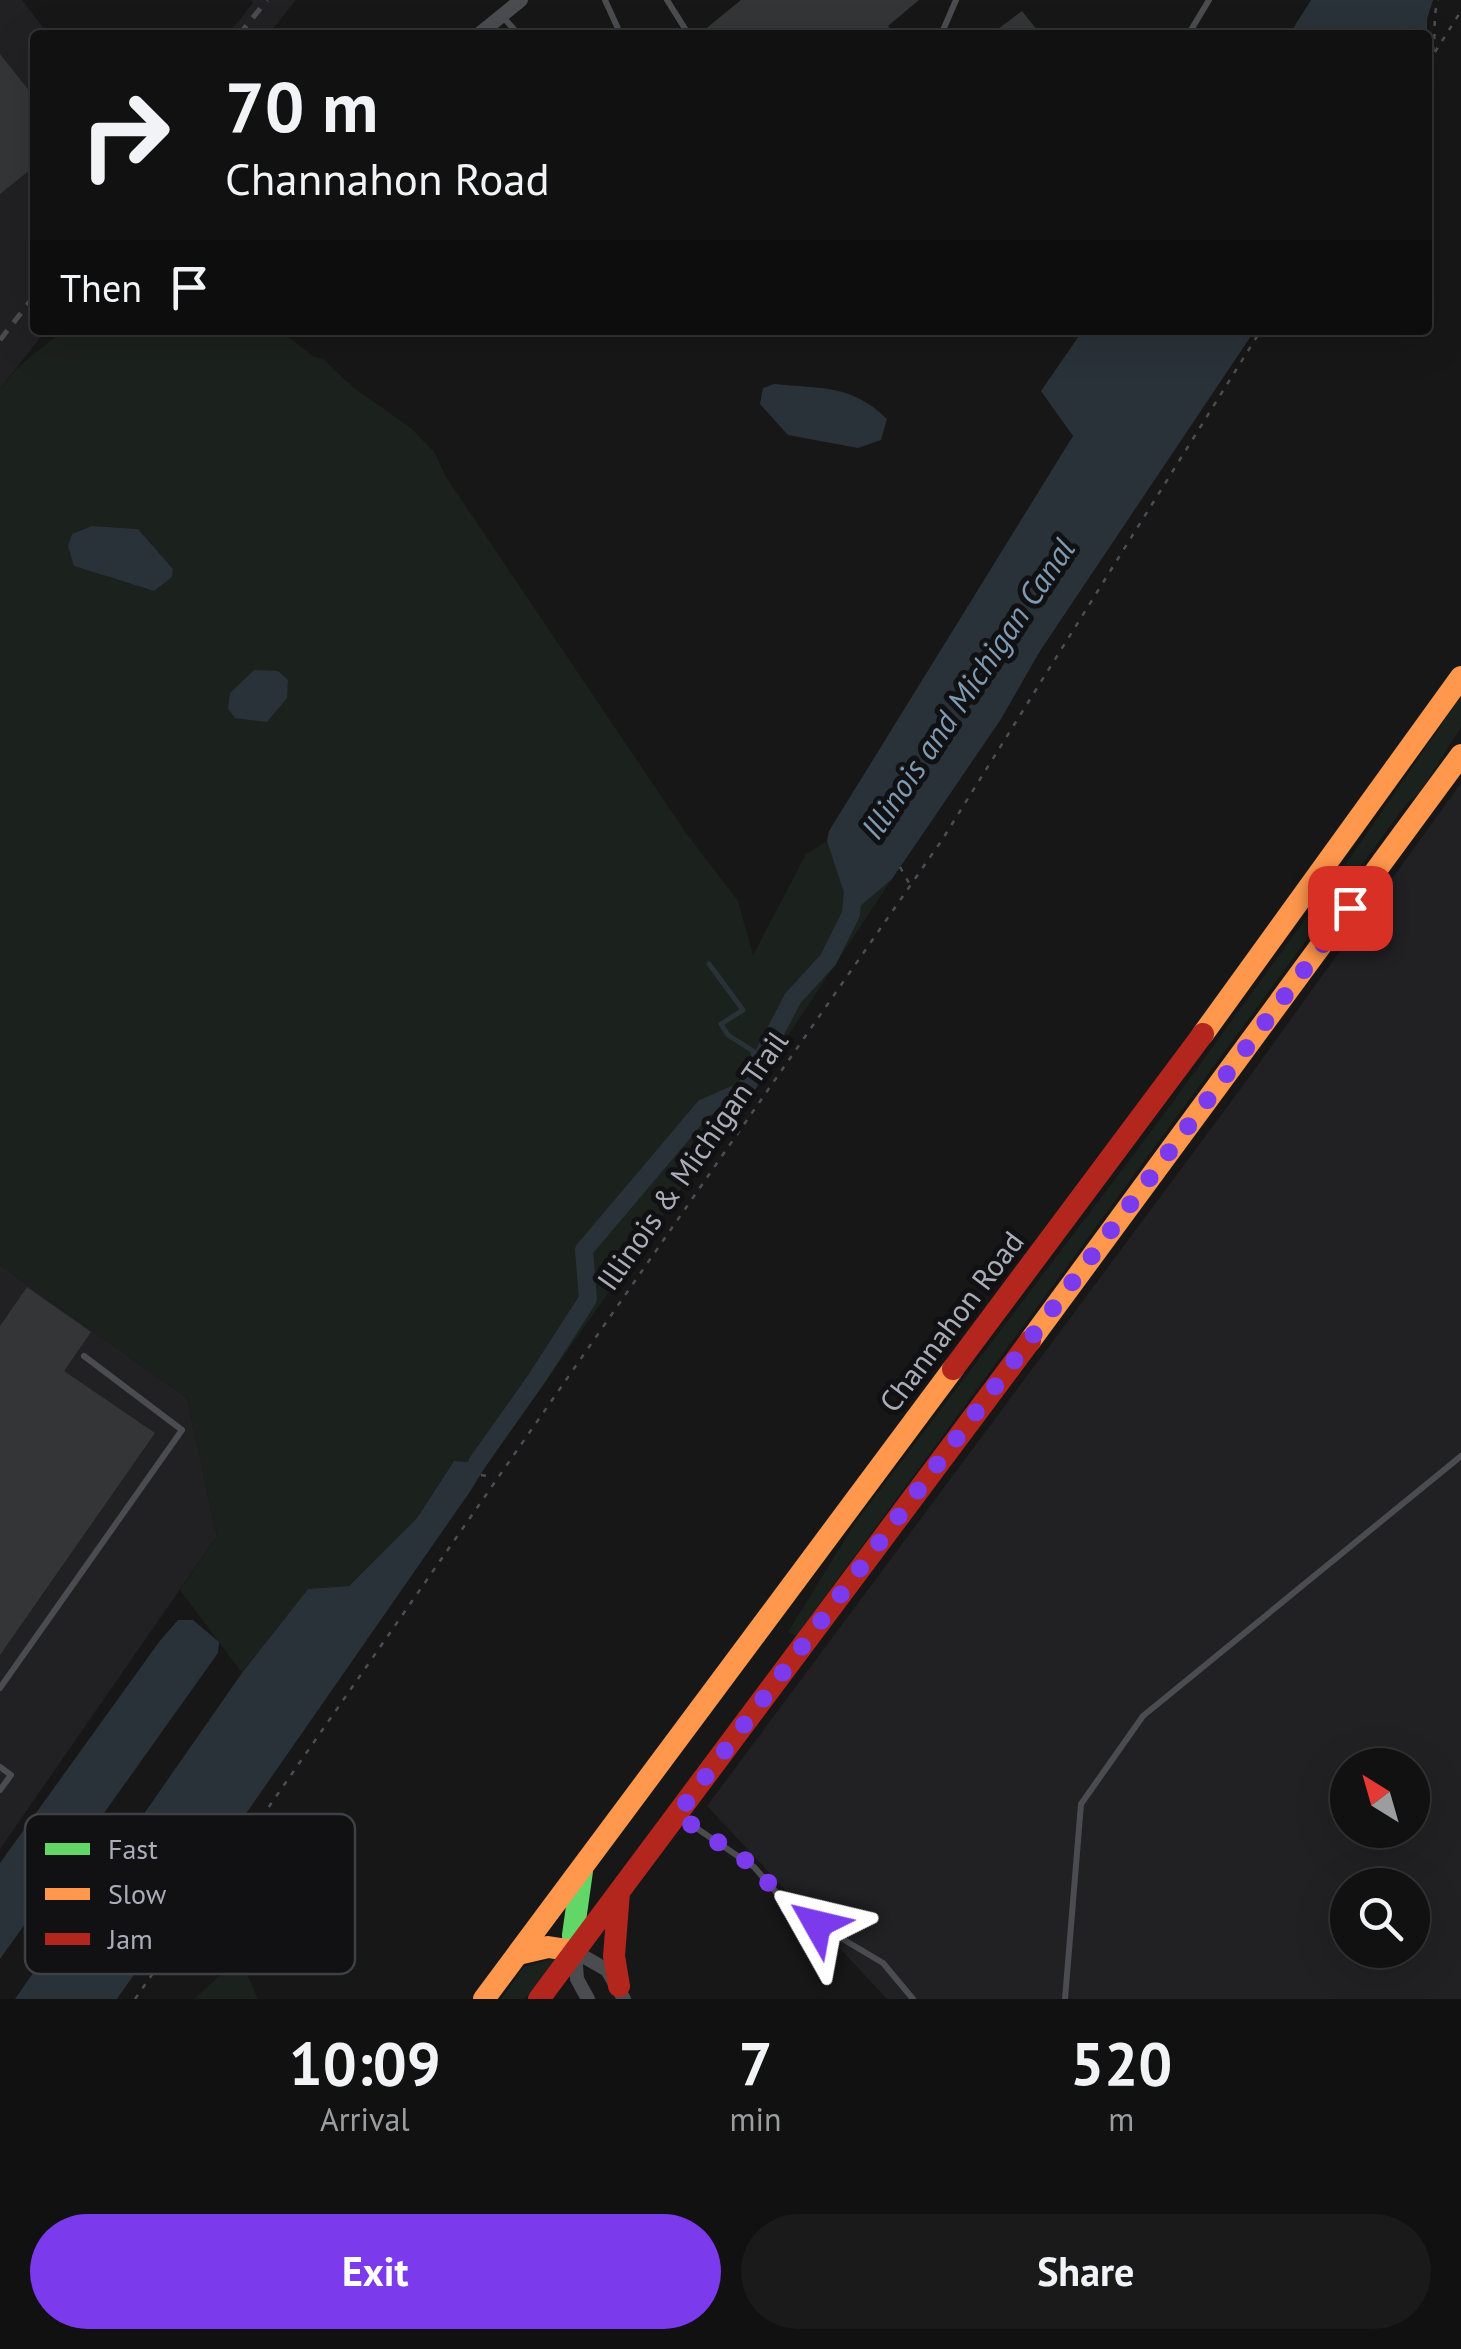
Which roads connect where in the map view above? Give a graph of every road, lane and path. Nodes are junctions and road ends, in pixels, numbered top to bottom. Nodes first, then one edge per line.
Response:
1 (521, 0) edge
2 (605, 0) edge
3 (667, 0) edge
4 (956, 0) edge
5 (1208, 0) edge
6 (1438, 0) edge
7 (1461, 10) edge
8 (501, 16) junction
9 (484, 30) edge
10 (514, 30) edge
11 (619, 30) edge
12 (685, 30) edge
13 (942, 30) edge
14 (1191, 30) edge
15 (1434, 53) junction
16 (1432, 57) edge
17 (1258, 335) edge
18 (1461, 677) edge
19 (1461, 755) edge
20 (900, 866) dead end
21 (910, 886) junction
22 (84, 1356) dead end
23 (1461, 1456) edge
24 (482, 1475) dead end
25 (495, 1478) junction
26 (0, 1688) edge
27 (0, 1767) edge
28 (0, 1790) edge
29 (262, 1814) edge
30 (677, 1815) junction
31 (583, 1866) junction
32 (620, 1892) junction
33 (574, 1952) junction
34 (518, 1954) junction
35 (151, 1974) edge
36 (622, 1992) edge
37 (134, 1999) edge
38 (484, 1999) edge
39 (539, 1999) edge
40 (588, 1999) edge
41 (913, 1999) edge
42 (1065, 1999) edge

1 - 8 street
2 - 11 lane
3 - 12 lane
4 - 13 lane
5 - 14 lane
6 - 15 path
7 - 15 path
8 - 9 street
8 - 10 lane
15 - 16 path
17 - 21 path, Illinois & Michigan Trail
18 - 31 main road, Channahon Road
19 - 30 main road
20 - 21 path
21 - 25 path, Illinois & Michigan Trail
22 - 26 lane
23 - 42 lane
24 - 25 path
25 - 29 path, Illinois & Michigan Trail
27 - 28 lane
30 - 32 main road
30 - 41 lane
31 - 33 main road
31 - 34 main road, Channahon Road
32 - 33 main road
32 - 36 main road
33 - 34 main road
33 - 36 street
33 - 39 main road
33 - 40 street
34 - 38 main road, Channahon Road
35 - 37 path, Illinois & Michigan Trail

